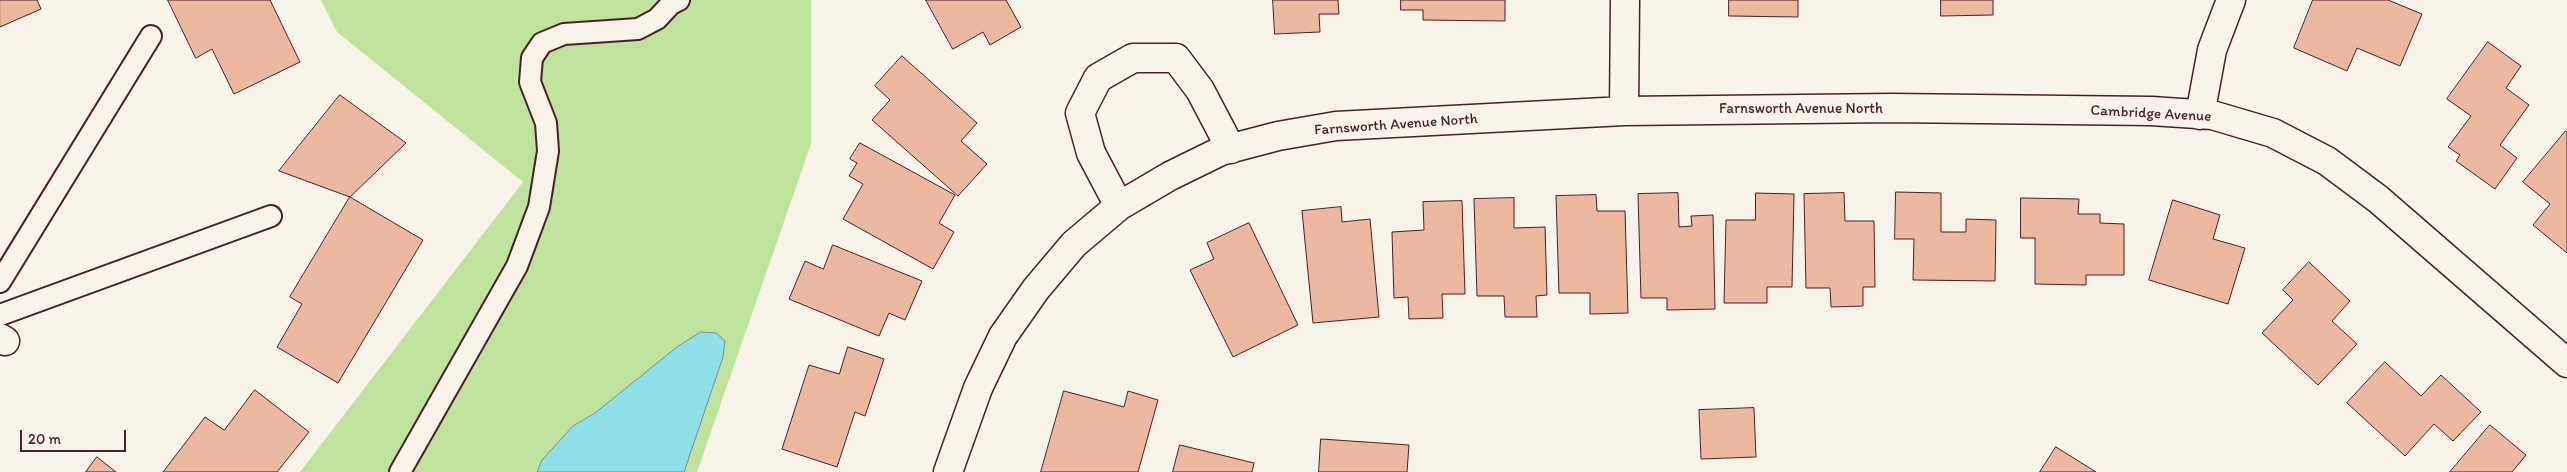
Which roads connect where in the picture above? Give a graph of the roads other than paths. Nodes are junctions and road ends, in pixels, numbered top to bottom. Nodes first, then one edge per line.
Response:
1 (679, 0) edge
2 (1625, 0) edge
3 (2231, 0) edge
4 (151, 36) dead end
5 (1892, 108) joint
6 (1624, 111) junction
7 (2200, 115) junction
8 (1231, 149) junction
9 (1119, 206) junction
10 (271, 216) dead end
11 (0, 282) edge
12 (2, 331) edge
13 (2567, 363) edge
14 (400, 472) edge
15 (948, 472) edge

1 - 14 lane
2 - 6 street
3 - 7 street
4 - 11 lane
5 - 6 street, Farnsworth Avenue North
5 - 7 street, Cambridge Avenue
6 - 8 street, Farnsworth Avenue North
7 - 13 street, Cambridge Avenue
8 - 9 street, Farnsworth Avenue North
8 - 9 street
9 - 15 street, Farnsworth Avenue North
10 - 12 lane

